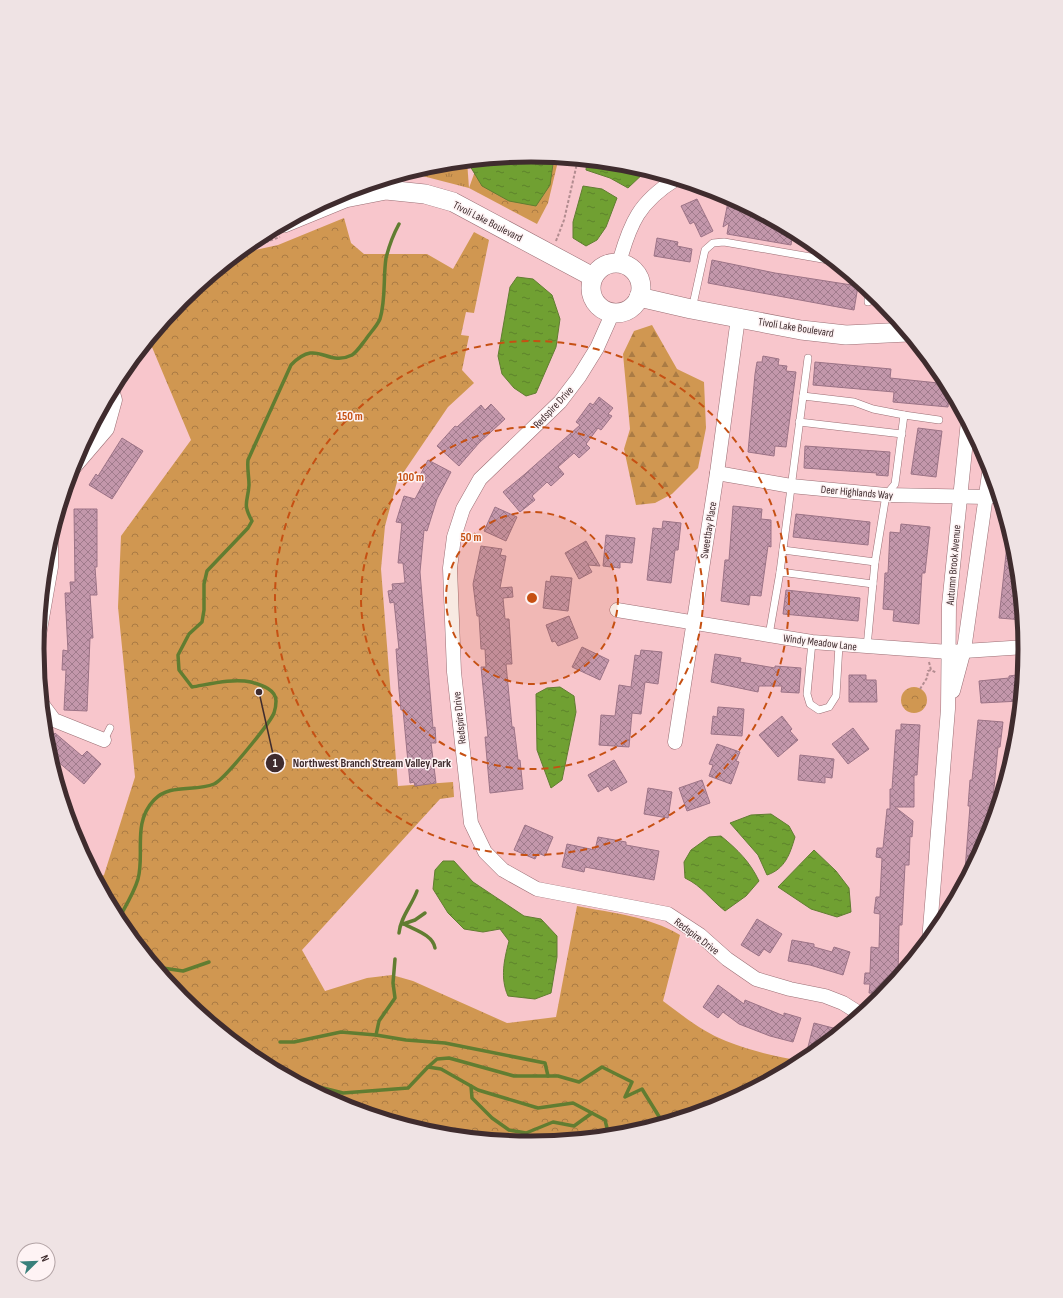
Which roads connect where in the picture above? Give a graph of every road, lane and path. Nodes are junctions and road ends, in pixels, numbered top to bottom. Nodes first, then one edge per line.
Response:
1 (577, 164) edge
2 (671, 182) edge
3 (350, 197) edge
4 (328, 206) edge
5 (289, 226) edge
6 (278, 233) edge
7 (263, 243) edge
8 (562, 244) dead end
9 (824, 259) edge
10 (619, 263) junction
11 (593, 277) junction
12 (868, 296) edge
13 (639, 297) junction
14 (868, 302) dead end
15 (692, 309) junction
16 (610, 312) junction
17 (738, 318) junction
18 (902, 332) edge
19 (808, 358) dead end
20 (803, 396) junction
21 (114, 397) edge
22 (904, 416) junction
23 (939, 420) dead end
24 (800, 422) junction
25 (967, 429) edge
26 (902, 434) junction
27 (83, 458) edge
28 (717, 473) junction
29 (791, 486) junction
30 (886, 495) junction
31 (959, 496) junction
32 (993, 496) edge
33 (783, 550) junction
34 (875, 562) junction
35 (780, 572) junction
36 (873, 584) junction
37 (616, 610) dead end
38 (694, 624) junction
39 (769, 635) junction
40 (812, 642) junction
41 (839, 645) junction
42 (867, 647) junction
43 (1019, 647) edge
44 (964, 650) junction
45 (949, 652) junction
46 (928, 660) dead end
47 (931, 670) junction
48 (938, 673) dead end
49 (920, 689) dead end
50 (948, 709) junction
51 (48, 712) edge
52 (107, 734) dead end
53 (675, 742) dead end
54 (930, 930) edge
55 (857, 1012) edge

1 - 8 path
2 - 10 street
3 - 11 street, Tivoli Lake Boulevard
4 - 5 street, Tivoli Lake Boulevard
6 - 7 path
9 - 15 lane
10 - 11 street
10 - 13 street
11 - 16 street
12 - 14 lane
13 - 15 street, Tivoli Lake Boulevard
13 - 16 street
15 - 17 street, Tivoli Lake Boulevard
16 - 55 street, Redspire Drive
17 - 18 street, Tivoli Lake Boulevard
17 - 28 street, Sweetbay Place
19 - 20 lane
20 - 22 lane
20 - 24 lane
21 - 27 street
22 - 23 lane
22 - 26 lane
24 - 26 lane
24 - 29 lane
25 - 31 street, Autumn Brook Avenue
26 - 30 lane
28 - 29 street, Deer Highlands Way
28 - 38 street, Sweetbay Place
29 - 30 street, Deer Highlands Way
29 - 33 lane
30 - 31 street, Deer Highlands Way
30 - 34 lane
31 - 32 street, Deer Highlands Way
31 - 45 street, Autumn Brook Avenue
32 - 44 street, Autumn Brook Avenue
33 - 34 lane
33 - 35 lane
34 - 36 lane
35 - 36 lane
35 - 39 lane
36 - 42 lane
37 - 38 street, Windy Meadow Lane
38 - 39 street, Windy Meadow Lane
38 - 53 street, Sweetbay Place
39 - 40 street, Windy Meadow Lane
40 - 41 street, Windy Meadow Lane
40 - 41 lane
41 - 42 street, Windy Meadow Lane
42 - 45 street, Windy Meadow Lane
43 - 44 street, Windy Meadow Lane
44 - 45 street, Windy Meadow Lane
44 - 50 street, Autumn Brook Avenue
45 - 50 street, Autumn Brook Avenue
46 - 47 path
47 - 48 path
47 - 49 path
50 - 54 street, Autumn Brook Avenue
51 - 52 street

